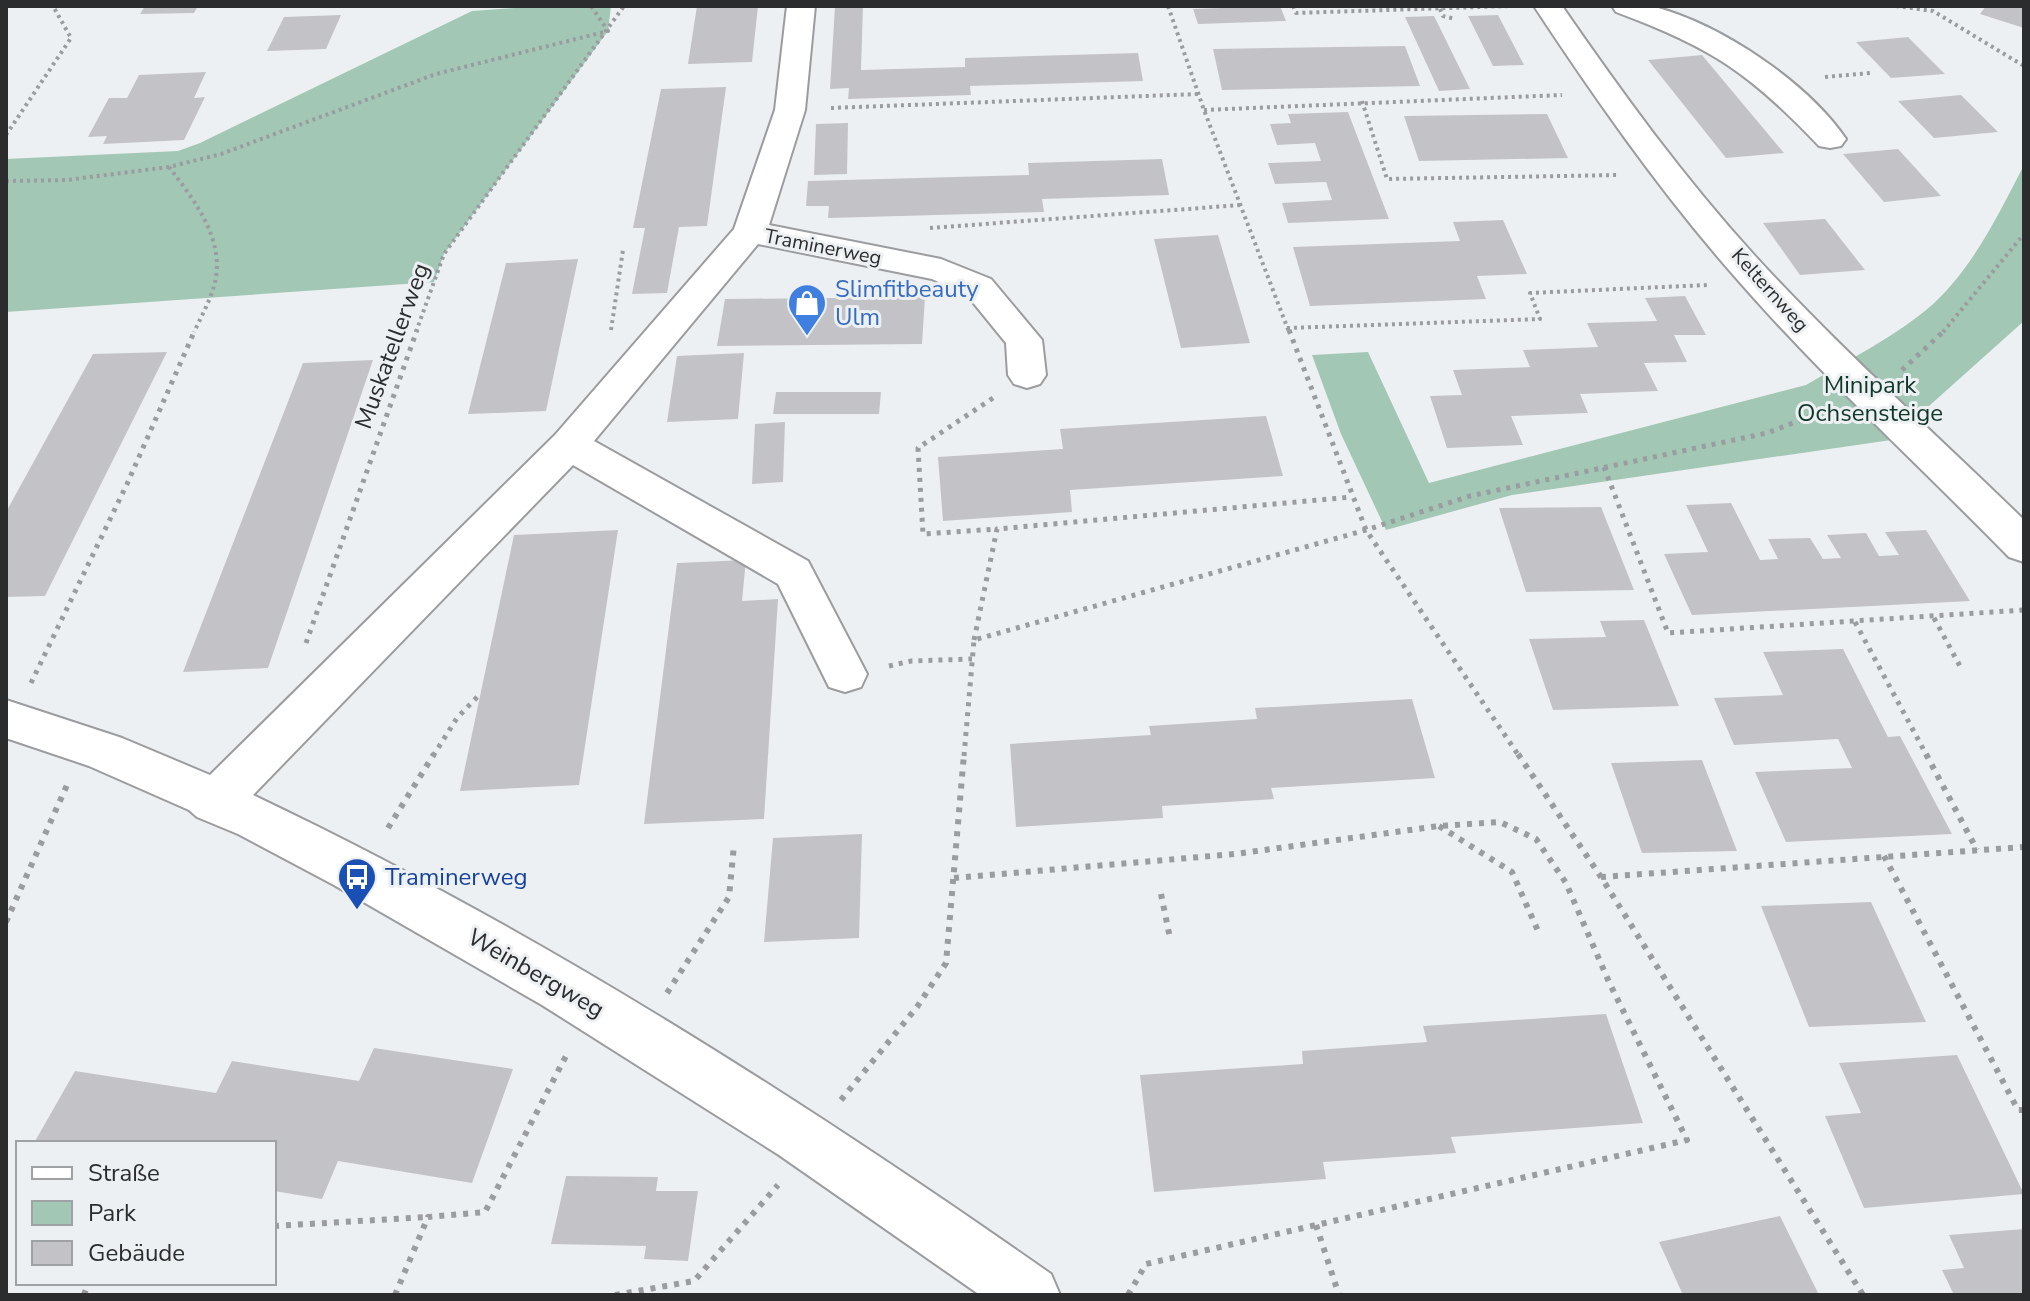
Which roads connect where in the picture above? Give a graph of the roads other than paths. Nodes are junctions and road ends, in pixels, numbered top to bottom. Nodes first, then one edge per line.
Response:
1 (801, 6) edge
2 (1548, 6) edge
3 (1626, 6) edge
4 (1830, 139) dead end
5 (750, 232) junction
6 (1027, 375) road end
7 (569, 445) junction
8 (2024, 546) edge
9 (845, 674) dead end
10 (9, 720) edge
11 (214, 802) junction
12 (1030, 1295) edge

1 - 5 street, Traminerweg
2 - 8 street, Kelternweg
3 - 4 street
5 - 6 street, Traminerweg
5 - 7 street, Traminerweg
7 - 9 street
7 - 11 street, Traminerweg
10 - 11 street, Weinbergweg
11 - 12 street, Weinbergweg

